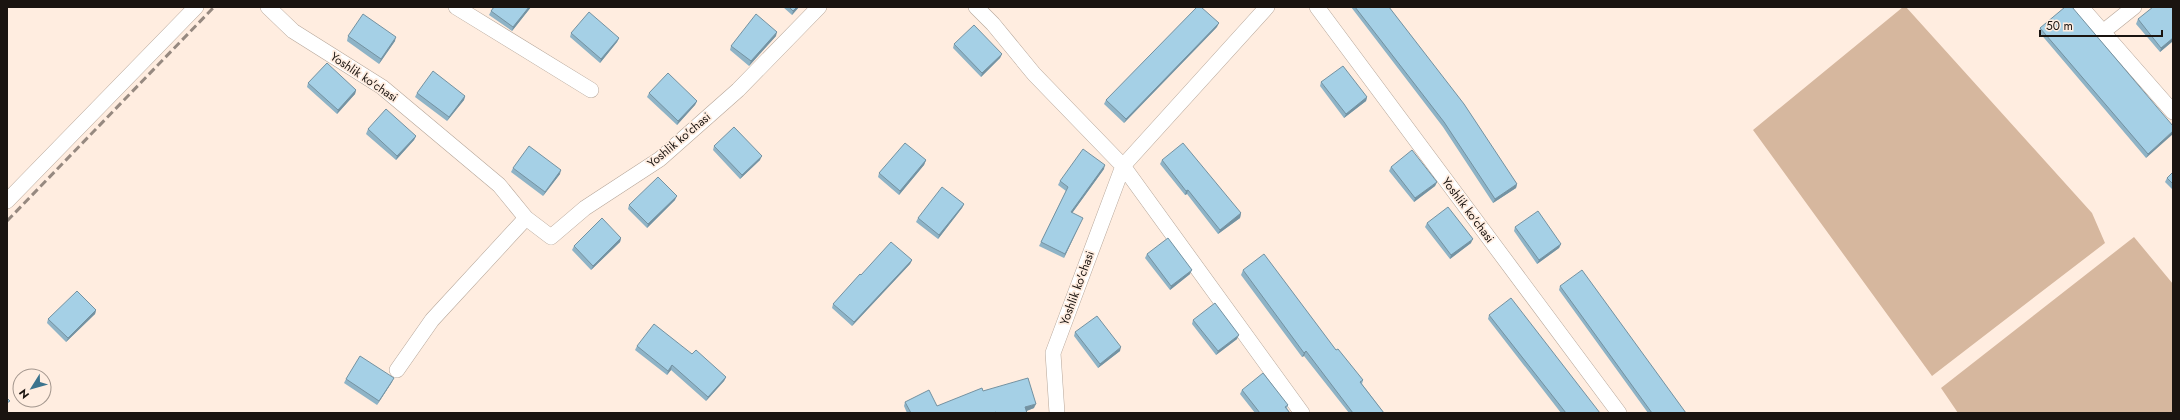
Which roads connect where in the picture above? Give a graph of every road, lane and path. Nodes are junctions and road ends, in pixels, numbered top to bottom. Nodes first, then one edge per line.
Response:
1 (196, 7) edge
2 (268, 7) edge
3 (456, 7) edge
4 (819, 7) edge
5 (976, 7) edge
6 (1267, 7) edge
7 (1317, 7) edge
8 (2081, 7) edge
9 (2134, 7) edge
10 (2104, 31) junction
11 (591, 90) dead end
12 (2173, 112) edge
13 (1122, 166) junction
14 (7, 201) edge
15 (526, 218) junction
16 (397, 370) dead end
17 (1057, 413) edge
18 (1302, 413) edge
19 (1619, 413) edge

1 - 14 street
2 - 15 street, Yoshlik ko'chasi
3 - 11 street
4 - 15 street, Yoshlik ko'chasi
5 - 13 street
6 - 13 street, Yoshlik ko'chasi
7 - 19 street, Yoshlik ko'chasi
8 - 10 street
9 - 10 street
10 - 12 street
13 - 17 street, Yoshlik ko'chasi
13 - 18 street
15 - 16 street

